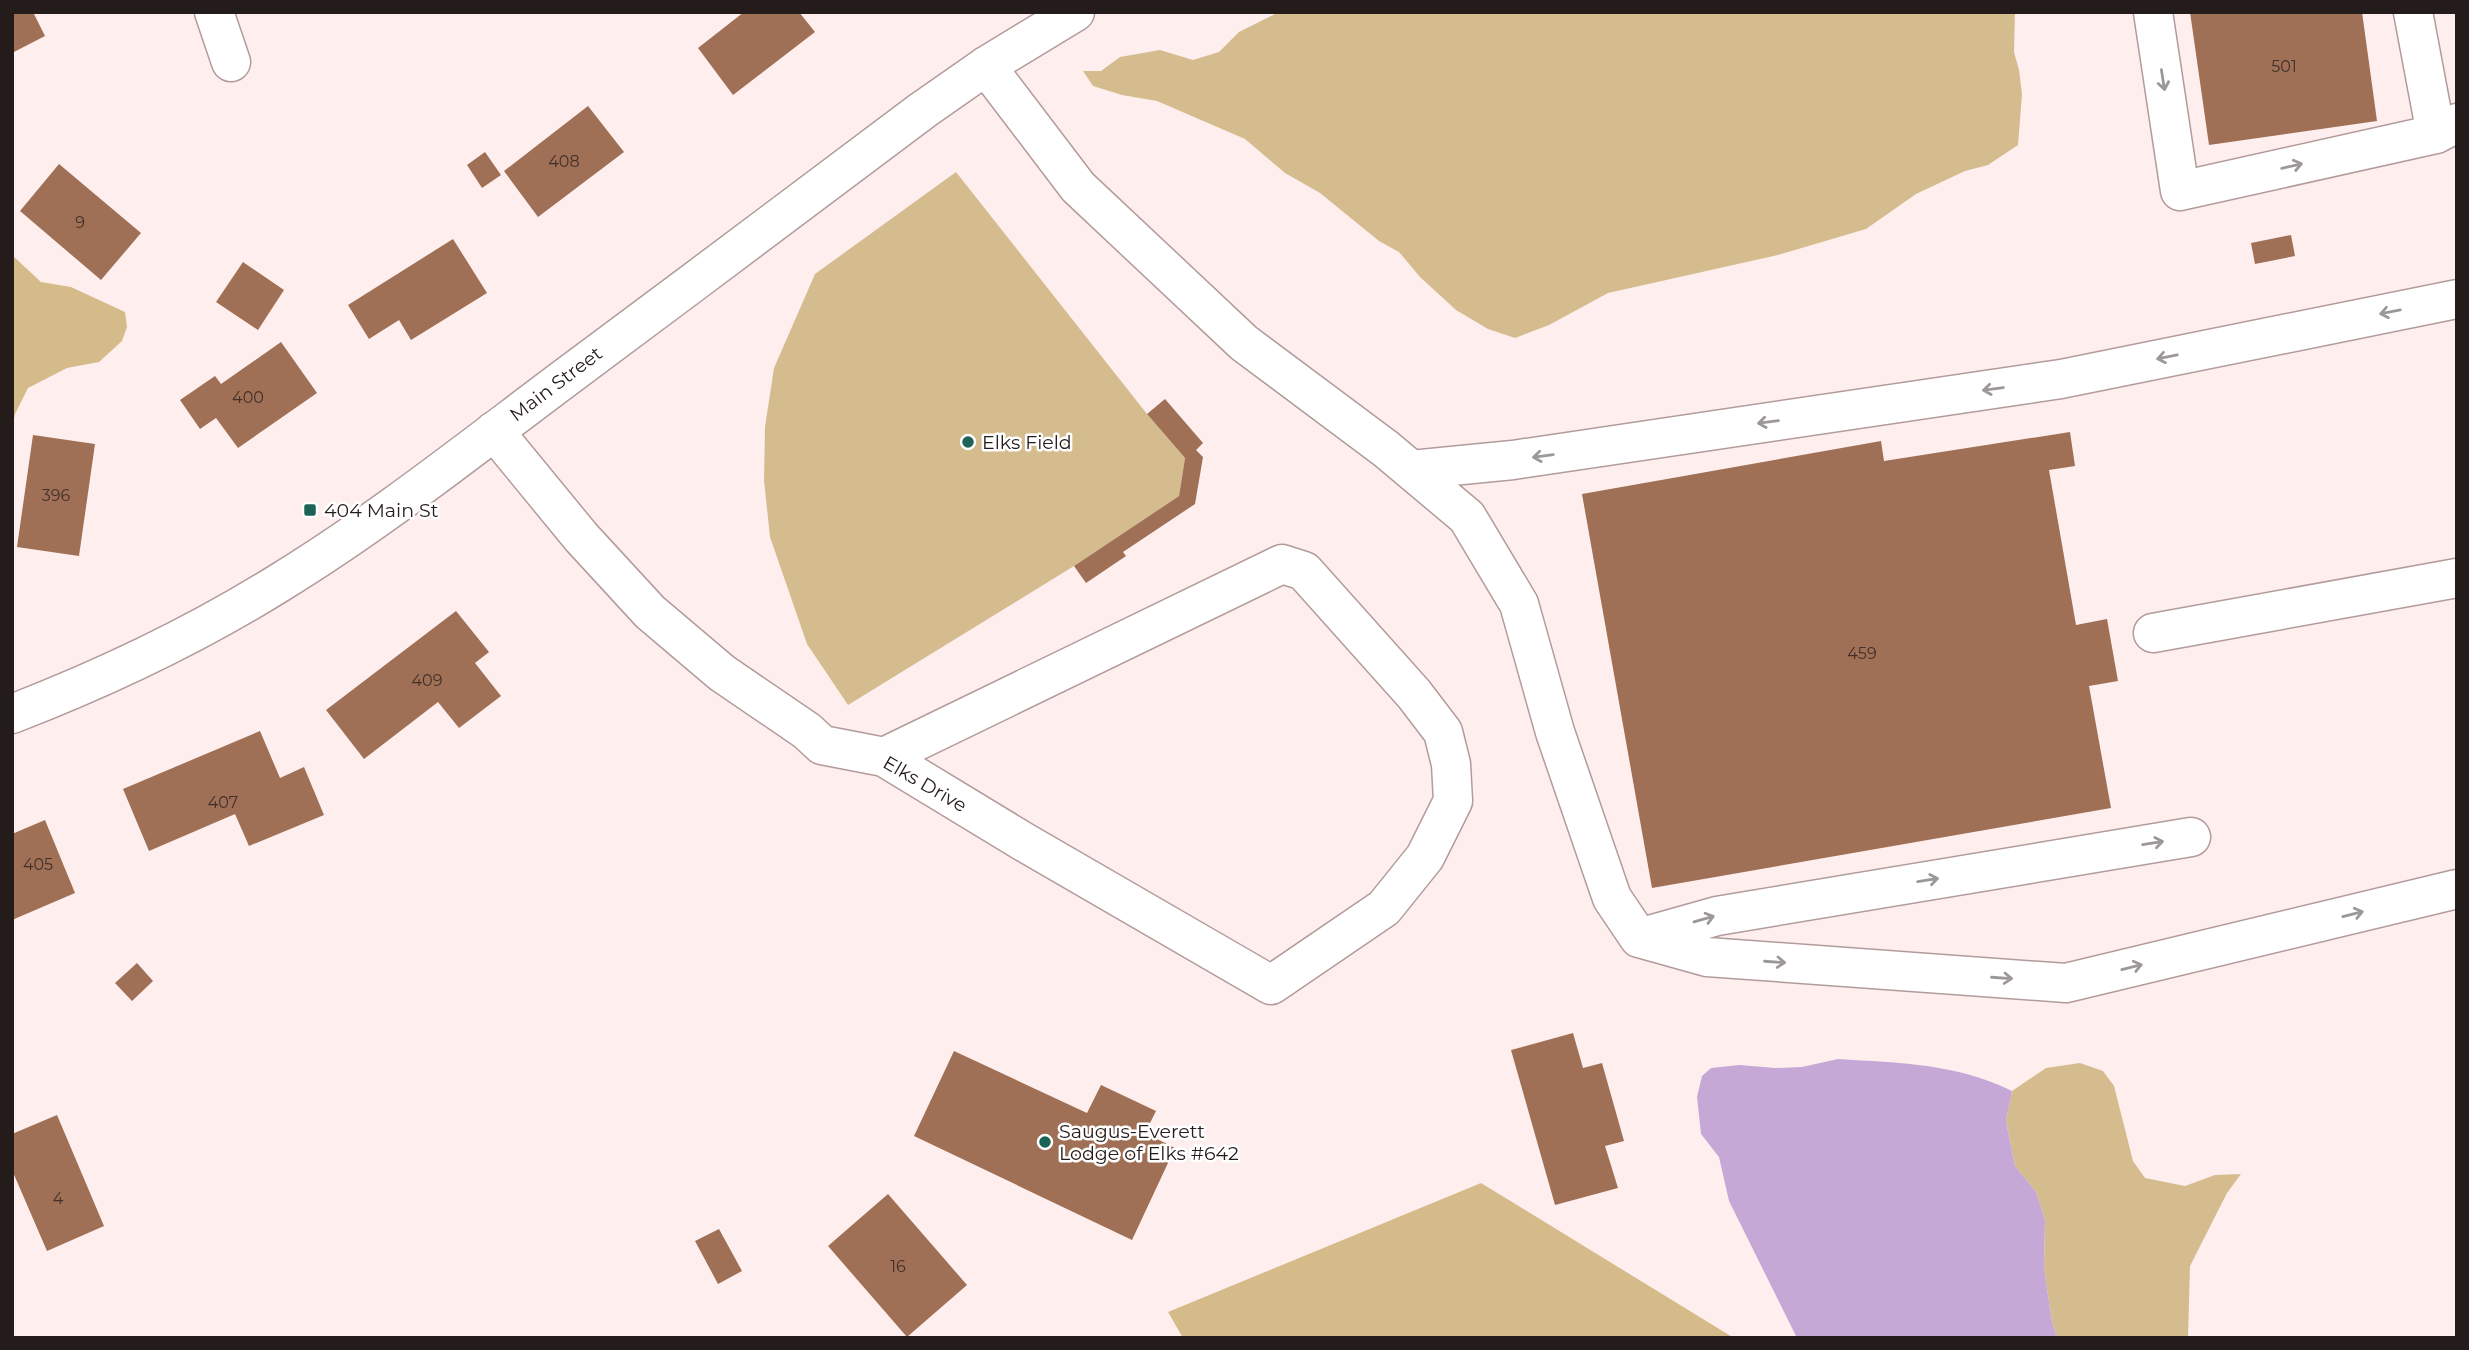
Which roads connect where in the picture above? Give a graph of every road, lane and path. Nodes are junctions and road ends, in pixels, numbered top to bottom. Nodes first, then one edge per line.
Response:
1 (214, 12) edge
2 (1075, 12) edge
3 (2153, 12) edge
4 (2413, 12) edge
5 (231, 62) dead end
6 (986, 66) junction
7 (2446, 128) edge
8 (2457, 299) edge
9 (494, 431) junction
10 (1411, 470) junction
11 (2457, 578) edge
12 (2153, 633) dead end
13 (12, 714) edge
14 (884, 757) junction
15 (2191, 837) dead end
16 (2457, 888) edge
17 (1639, 938) junction

1 - 5 main road
2 - 6 main road, Main Street
3 -> 7 main road
4 - 7 main road
6 - 9 main road, Main Street
6 - 10 main road
8 -> 10 main road
9 - 13 main road, Main Street
9 - 14 main road, Elks Drive
10 - 17 main road
11 - 12 main road
14 - 14 main road, Elks Drive
17 -> 15 main road
17 -> 16 main road

